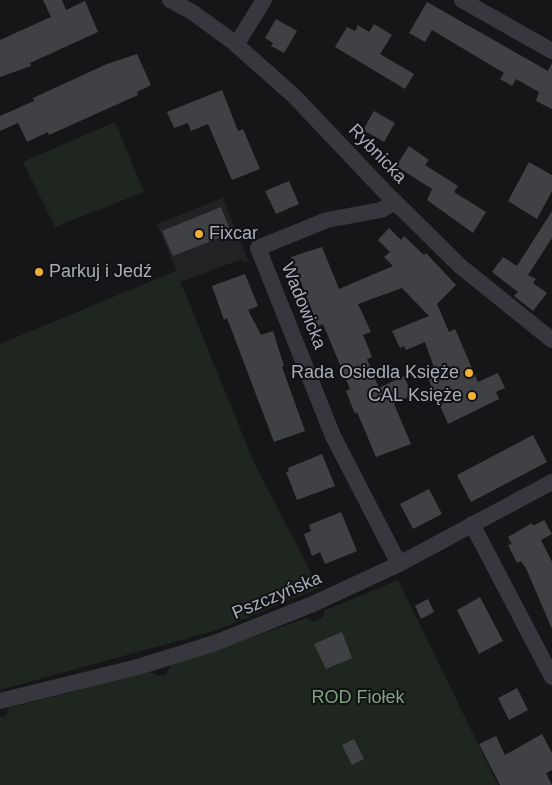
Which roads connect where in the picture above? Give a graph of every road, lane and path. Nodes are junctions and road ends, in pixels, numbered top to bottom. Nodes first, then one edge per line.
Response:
1 (170, 0) edge
2 (264, 0) edge
3 (462, 0) edge
4 (236, 45) junction
5 (552, 51) edge
6 (394, 202) junction
7 (552, 340) edge
8 (552, 482) edge
9 (472, 524) junction
10 (399, 564) junction
11 (552, 677) edge
12 (0, 701) edge

1 - 4 street, Rybnicka
2 - 4 street
3 - 5 street
4 - 6 street, Rybnicka
6 - 7 street, Rybnicka
6 - 10 street, Wadowicka
8 - 9 street, Pszczyńska
9 - 10 street, Pszczyńska
9 - 11 street
10 - 12 street, Pszczyńska

